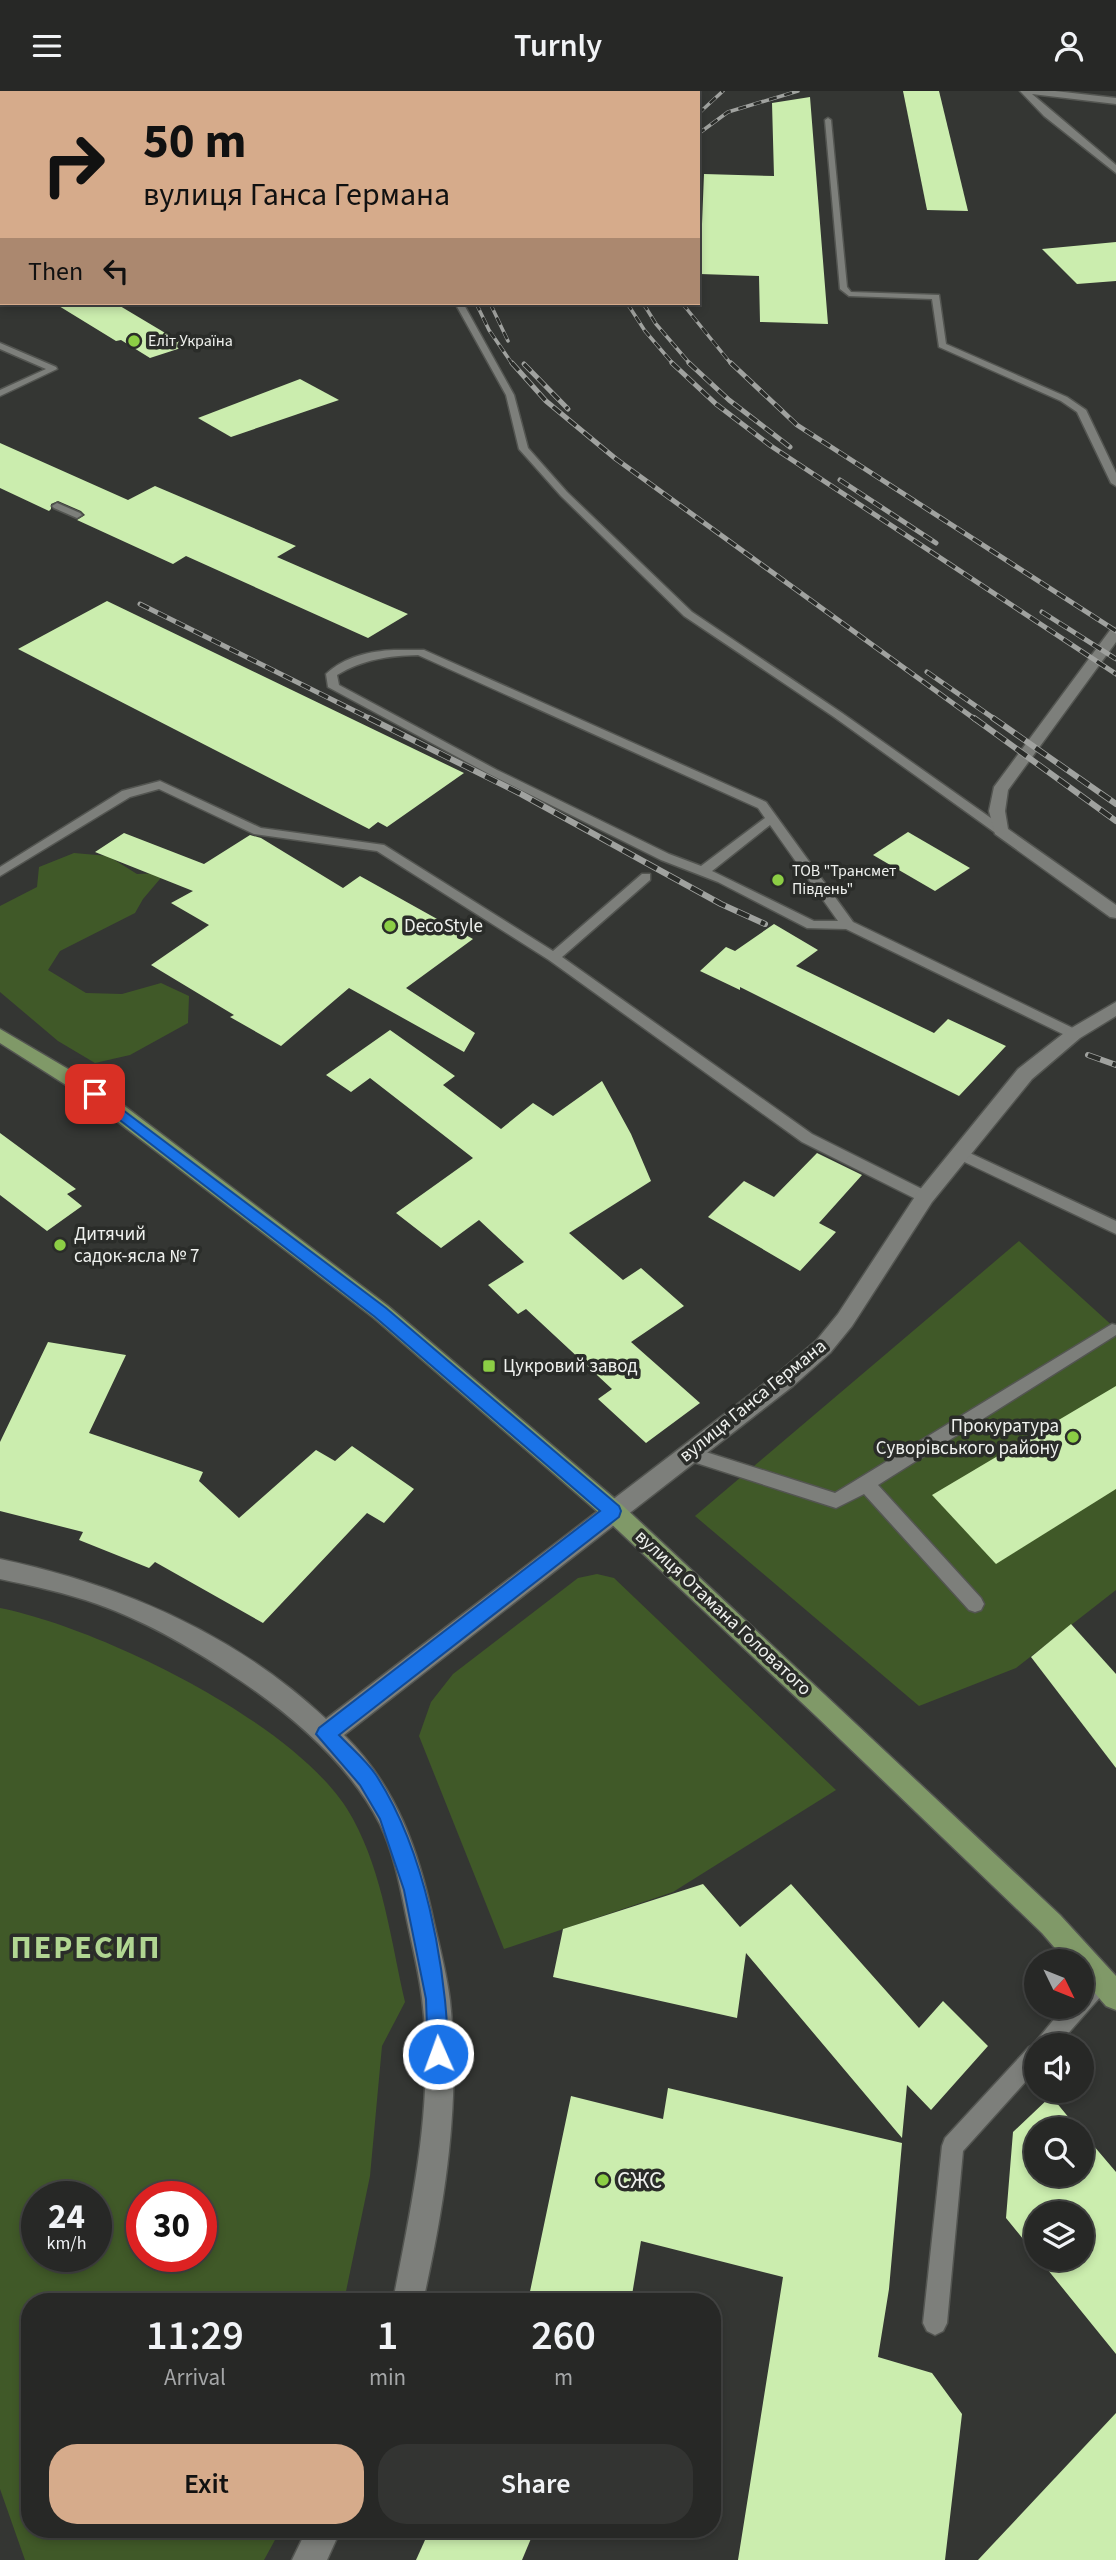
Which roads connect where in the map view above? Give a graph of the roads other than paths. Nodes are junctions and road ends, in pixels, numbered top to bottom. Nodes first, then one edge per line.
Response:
1 (1024, 91) edge
2 (1032, 91) edge
3 (1116, 101) edge
4 (828, 120) dead end
5 (1116, 170) edge
6 (459, 305) edge
7 (0, 346) edge
8 (0, 393) edge
9 (1115, 480) edge
10 (57, 506) dead end
11 (77, 515) dead end
12 (1116, 632) edge
13 (771, 819) junction
14 (1001, 831) junction
15 (703, 871) junction
16 (0, 872) edge
17 (646, 877) dead end
18 (1116, 913) edge
19 (848, 925) junction
20 (554, 957) junction
21 (1116, 1008) edge
22 (1074, 1034) junction
23 (0, 1035) edge
24 (959, 1153) junction
25 (925, 1197) junction
26 (1116, 1228) edge
27 (1112, 1330) dead end
28 (690, 1454) junction
29 (866, 1484) junction
30 (612, 1511) junction
31 (0, 1569) edge
32 (975, 1604) dead end
33 (326, 1734) junction
34 (1109, 1988) edge
35 (1067, 2019) edge
36 (1055, 2033) edge
37 (1024, 2067) edge
38 (410, 2293) edge
39 (935, 2323) dead end
40 (320, 2538) edge
41 (309, 2560) edge

1 - 5 street
2 - 3 street
4 - 9 lane
6 - 14 lane
7 - 8 lane
10 - 11 lane
12 - 14 street
13 - 15 lane
13 - 15 lane
13 - 19 lane
14 - 18 street
15 - 19 lane
16 - 20 lane
17 - 20 lane
19 - 22 lane
20 - 25 lane
21 - 22 street, вулиця Ганса Германа
22 - 24 street, вулиця Ганса Германа
23 - 30 main road, вулиця Отамана Головатого
24 - 25 street, вулиця Ганса Германа
24 - 26 lane
25 - 28 street, вулиця Ганса Германа
27 - 29 lane
28 - 29 lane
28 - 30 street, вулиця Ганса Германа
29 - 32 lane
30 - 33 street, вулиця Ганса Германа
30 - 34 main road, вулиця Отамана Головатого
31 - 33 street
33 - 38 street
35 - 36 lane
37 - 39 lane
40 - 41 street

